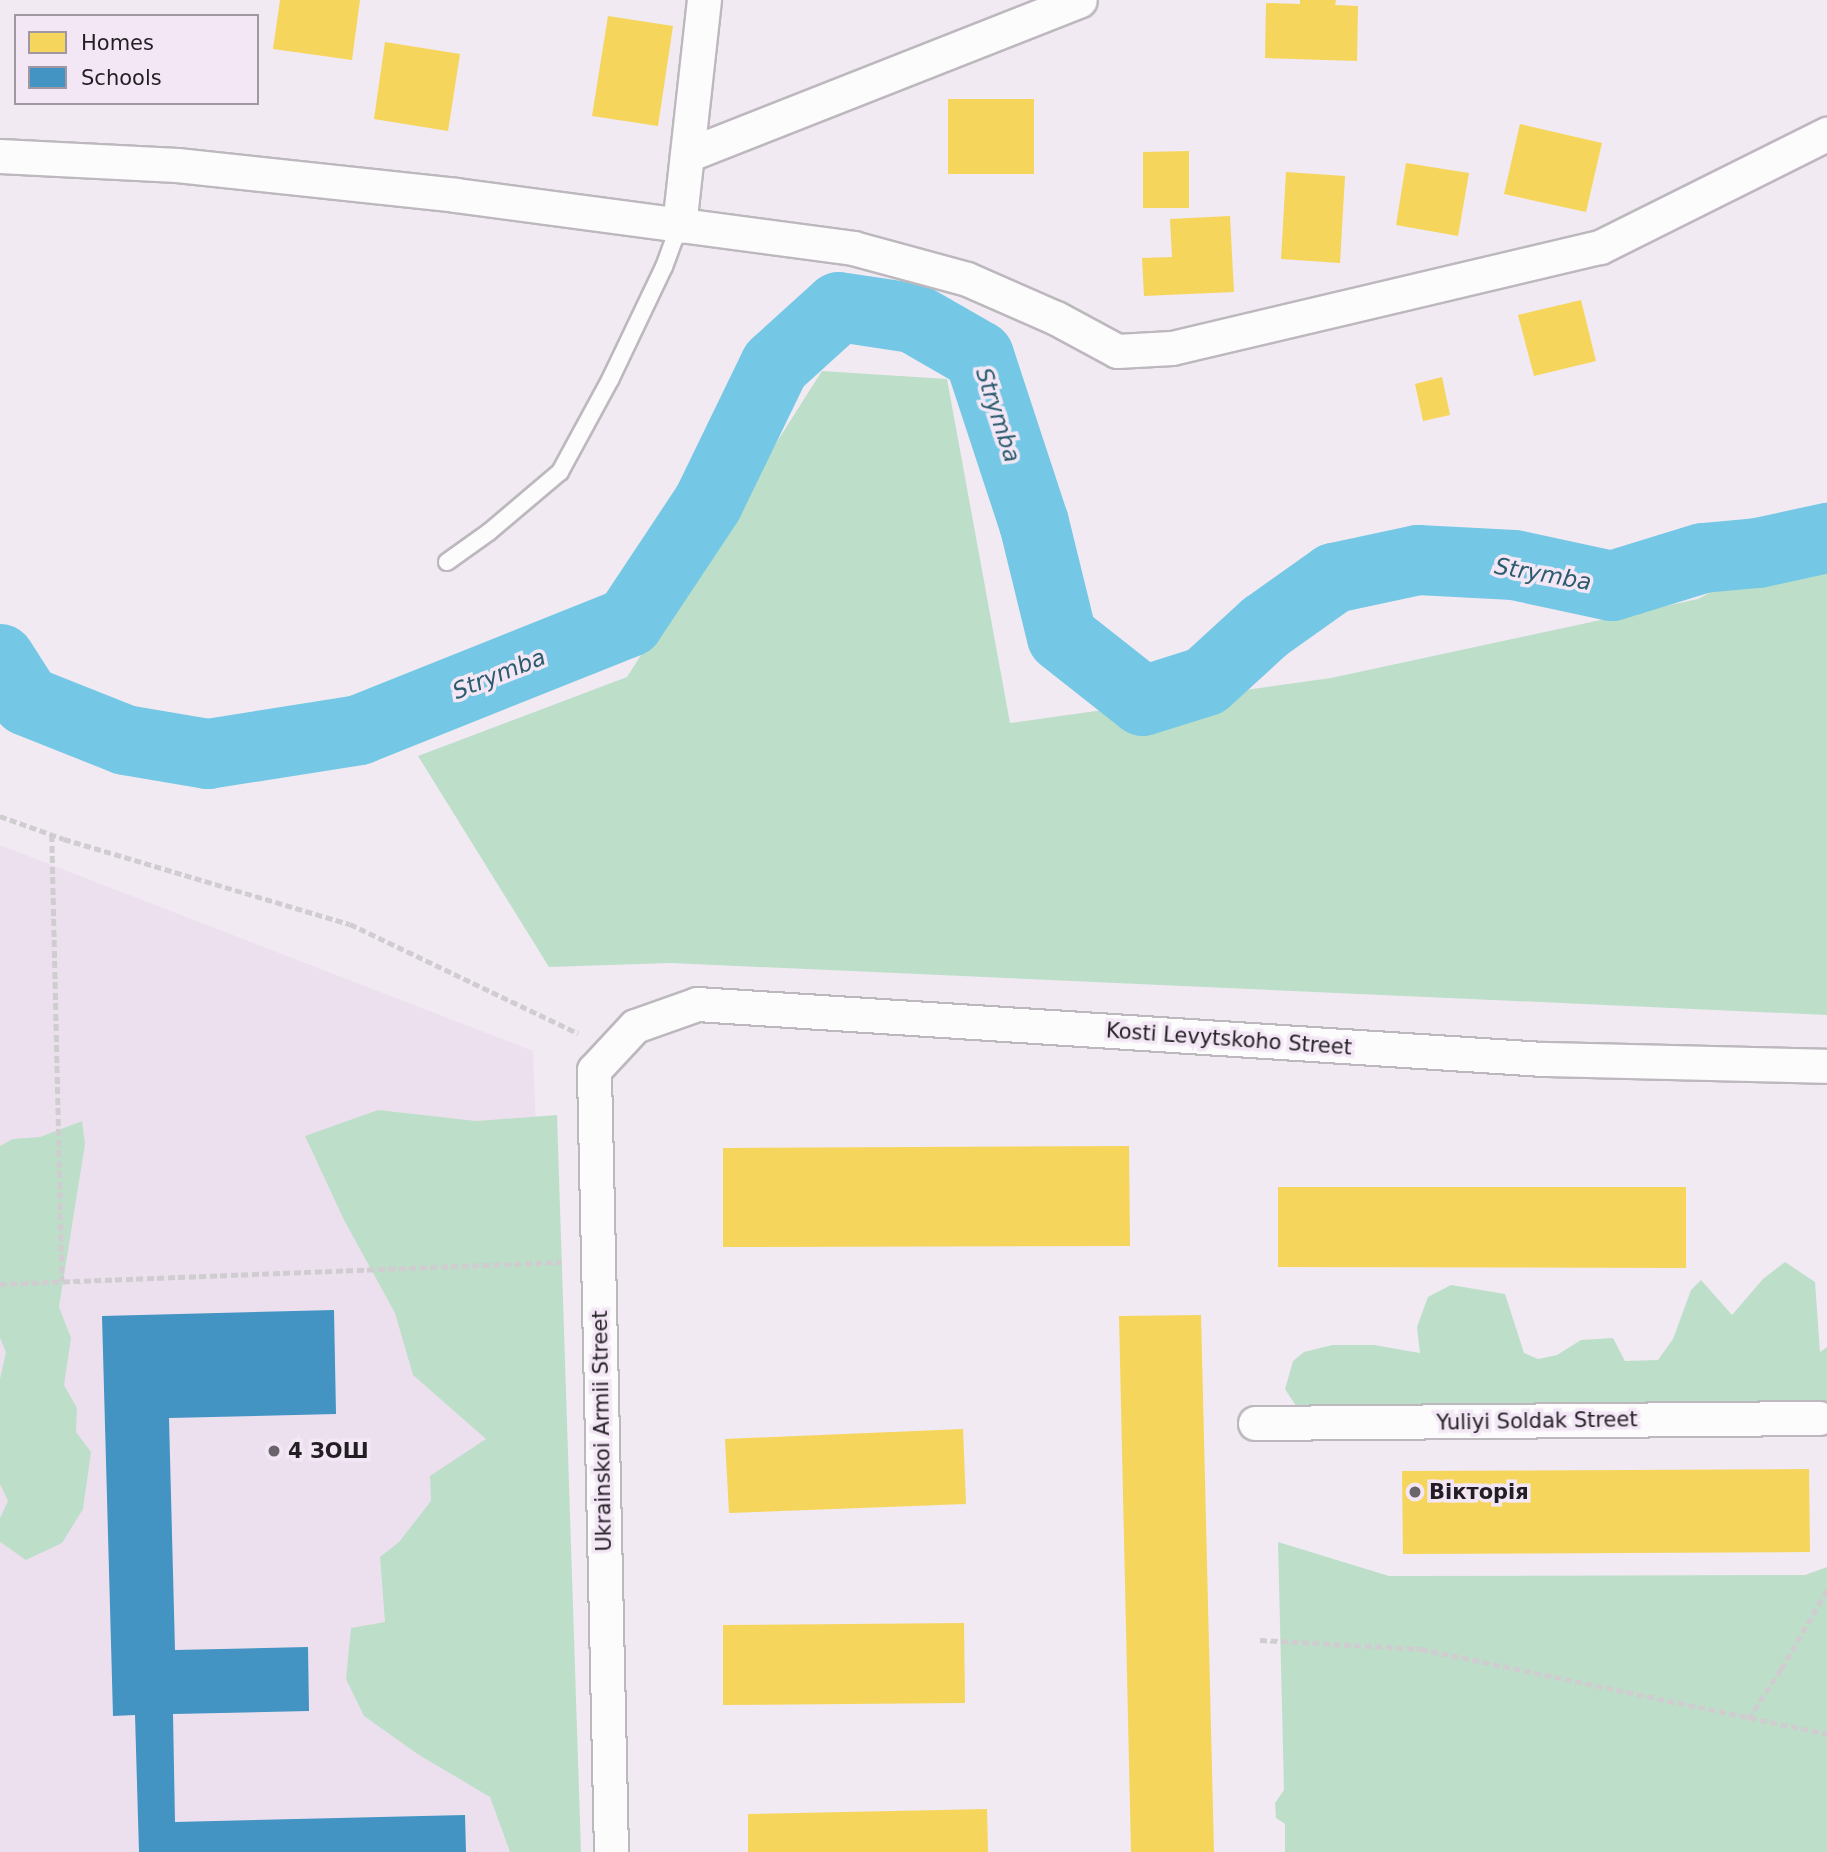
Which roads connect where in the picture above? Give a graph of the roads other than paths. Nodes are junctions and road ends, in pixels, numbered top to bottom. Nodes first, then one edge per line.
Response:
1 (704, 0) edge
2 (1080, 0) edge
3 (1827, 134) edge
4 (687, 155) junction
5 (0, 156) edge
6 (679, 226) junction
7 (447, 562) dead end
8 (635, 1026) joint
9 (1827, 1066) edge
10 (1819, 1418) dead end
11 (1255, 1423) dead end
12 (611, 1852) edge

1 - 4 street
2 - 4 street
3 - 6 street
4 - 6 street
5 - 6 street
6 - 7 lane
8 - 9 street, Kosti Levytskoho Street
8 - 12 street, Ukrainskoi Armii Street
10 - 11 street, Yuliyi Soldak Street

